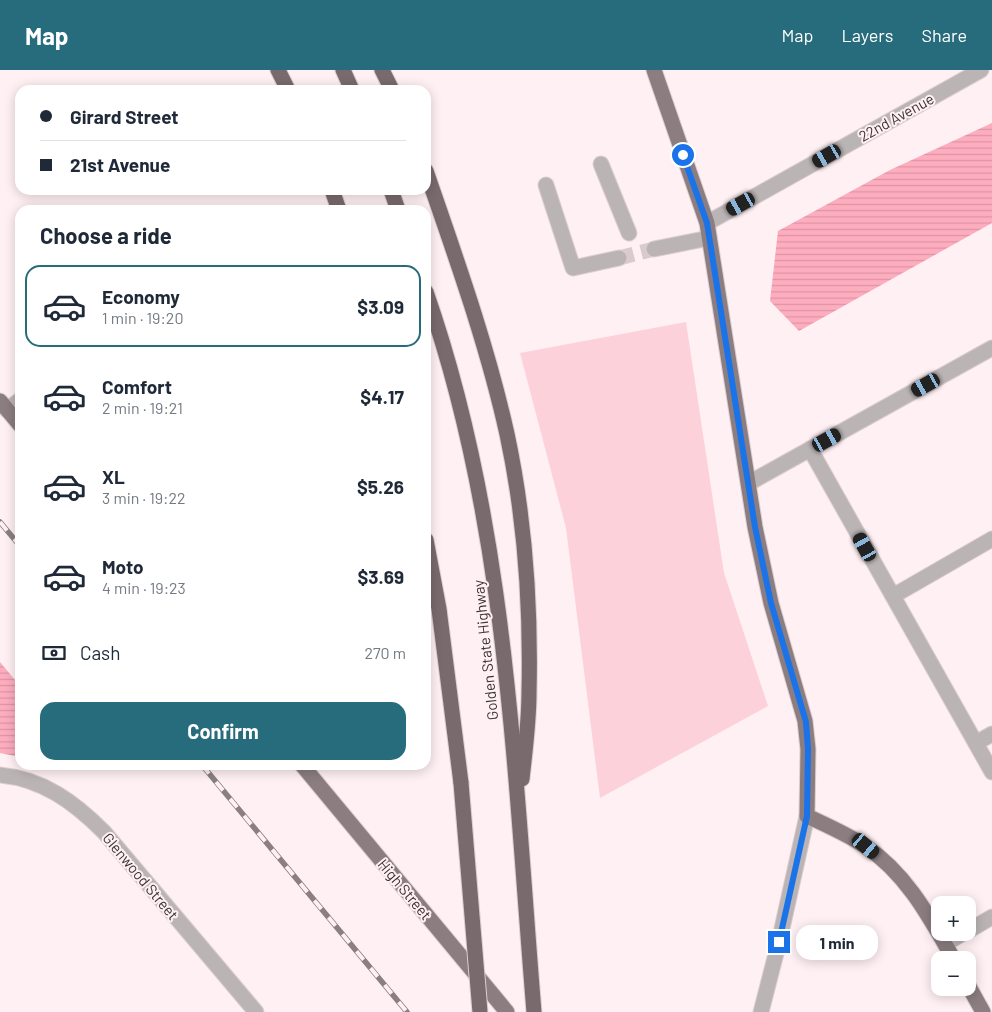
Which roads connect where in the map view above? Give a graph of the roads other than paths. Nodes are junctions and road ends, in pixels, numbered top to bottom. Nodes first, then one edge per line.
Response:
1 (278, 70) edge
2 (343, 70) edge
3 (382, 70) edge
4 (654, 70) edge
5 (980, 70) edge
6 (286, 85) edge
7 (350, 85) edge
8 (390, 85) edge
9 (601, 164) dead end
10 (546, 185) dead end
11 (431, 186) edge
12 (708, 230) junction
13 (629, 233) dead end
14 (654, 249) tunnel mouth
15 (619, 258) tunnel mouth
16 (431, 306) edge
17 (992, 348) edge
18 (4, 405) edge
19 (15, 419) edge
20 (810, 449) junction
21 (749, 483) junction
22 (992, 539) edge
23 (431, 567) edge
24 (893, 596) junction
25 (992, 734) edge
26 (976, 743) junction
27 (306, 770) edge
28 (992, 772) edge
29 (0, 775) edge
30 (807, 816) junction
31 (519, 823) junction
32 (992, 918) edge
33 (976, 927) edge
34 (950, 941) edge
35 (945, 944) junction
36 (949, 951) edge
37 (974, 996) edge
38 (256, 1012) edge
39 (480, 1012) edge
40 (507, 1012) edge
41 (534, 1012) edge
42 (761, 1012) edge
43 (983, 1012) edge

1 - 6 highway
2 - 7 highway
3 - 8 highway
4 - 12 main road
5 - 12 street, 22nd Avenue
9 - 13 street
10 - 15 street
11 - 31 highway
12 - 14 street, 22nd Avenue
12 - 21 main road
16 - 31 highway, Golden State Highway
17 - 20 street
18 - 19 main road
20 - 21 street
20 - 24 street
21 - 30 main road
22 - 24 street
23 - 39 highway, bridge
24 - 26 street
25 - 26 street
26 - 28 street
27 - 40 main road, High Street
29 - 38 street, Glenwood Street
30 - 35 main road
30 - 42 street
31 - 41 highway, Golden State Highway
32 - 33 street
34 - 35 street
35 - 36 main road
37 - 43 main road

